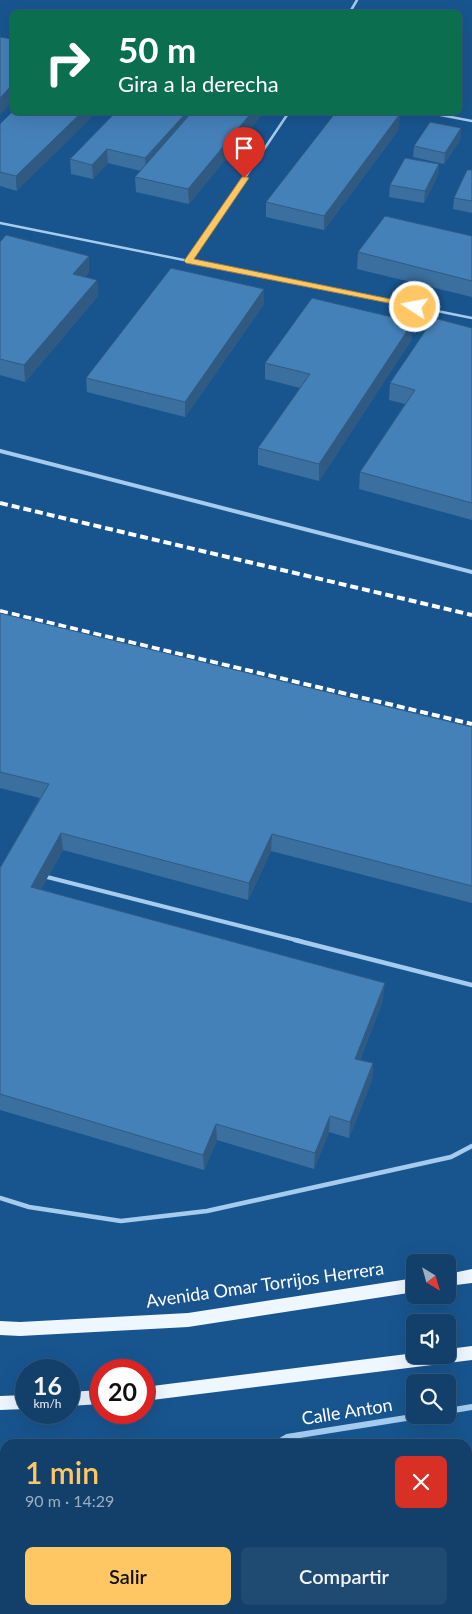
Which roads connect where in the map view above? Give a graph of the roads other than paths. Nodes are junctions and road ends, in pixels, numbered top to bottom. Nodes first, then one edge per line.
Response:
1 (287, 115) edge
2 (439, 115) edge
3 (472, 122) edge
4 (0, 223) edge
5 (189, 261) junction
6 (472, 318) edge
7 (0, 451) edge
8 (472, 572) edge
9 (47, 877) edge
10 (472, 985) edge
11 (472, 1146) edge
12 (0, 1198) edge
13 (472, 1276) edge
14 (456, 1279) edge
15 (406, 1286) edge
16 (0, 1328) edge
17 (472, 1353) edge
18 (155, 1393) edge
19 (15, 1402) edge
20 (0, 1403) edge
21 (472, 1408) edge
22 (456, 1410) edge
23 (406, 1418) edge
24 (284, 1439) edge

1 - 5 lane
2 - 3 lane
4 - 5 lane
5 - 6 lane
7 - 8 lane
9 - 10 lane
11 - 12 lane
13 - 14 main road
15 - 16 main road, Avenida Omar Torrijos Herrera
17 - 18 main road
19 - 20 main road
21 - 22 street
23 - 24 street, Calle Anton

